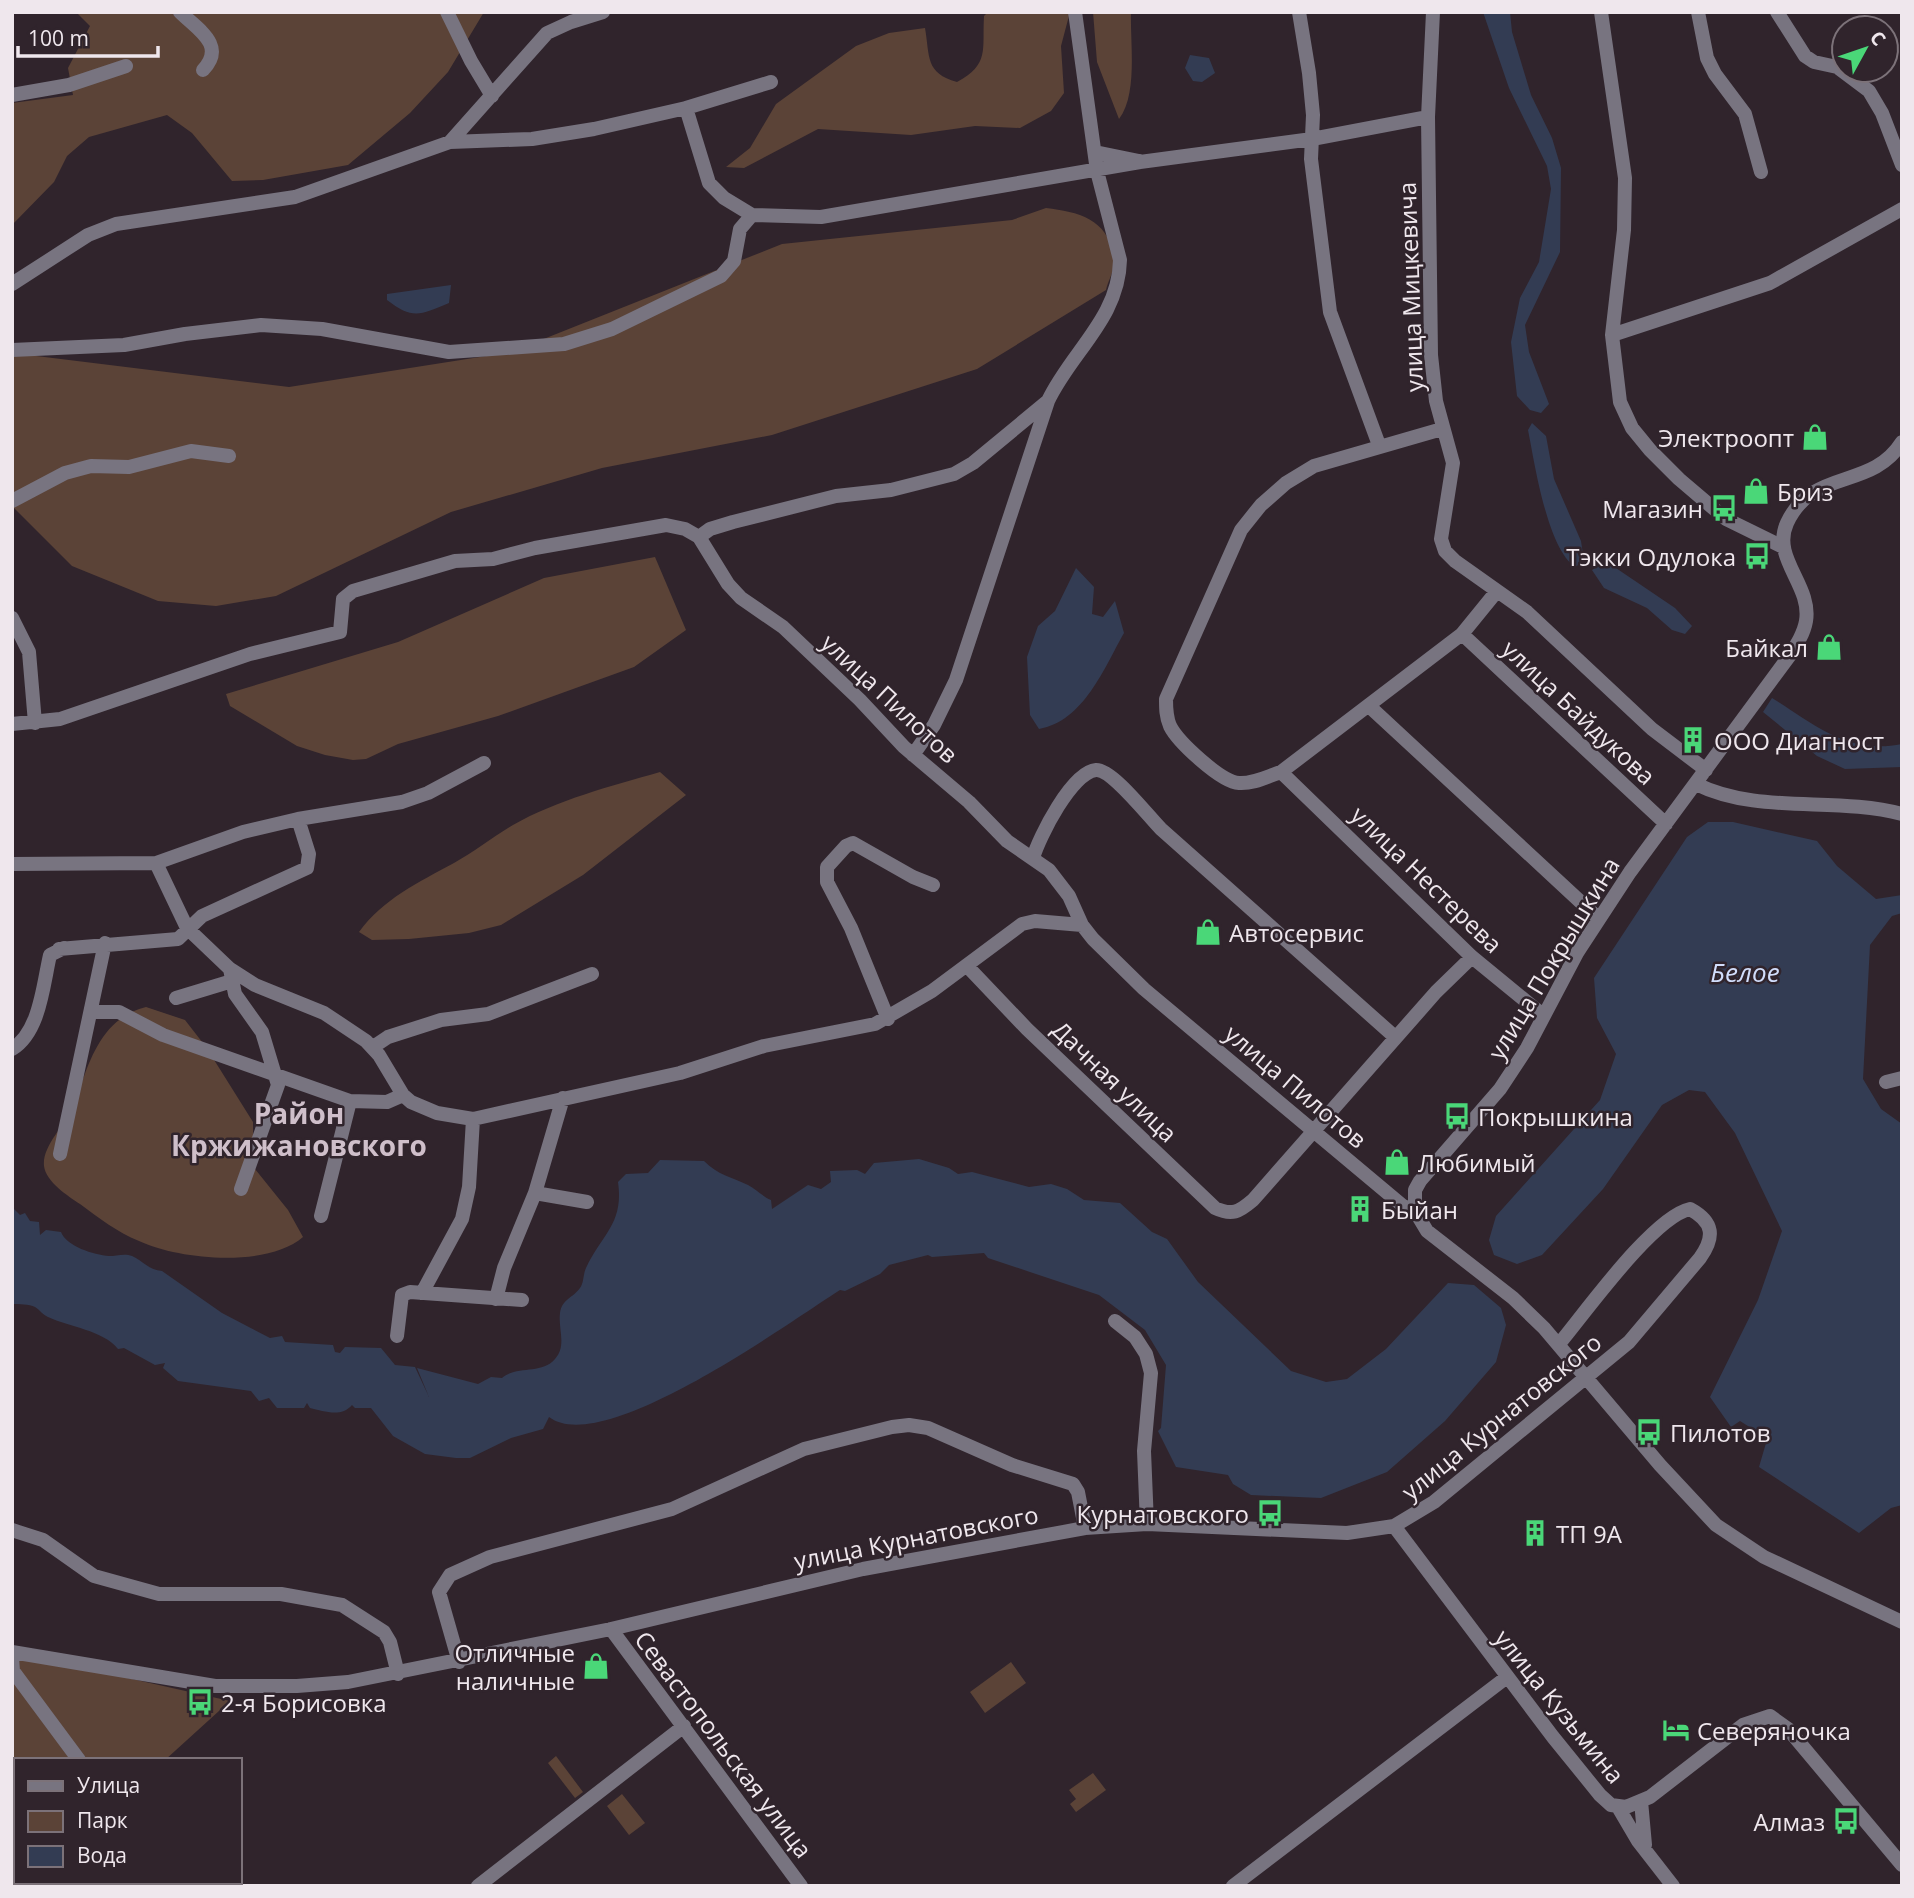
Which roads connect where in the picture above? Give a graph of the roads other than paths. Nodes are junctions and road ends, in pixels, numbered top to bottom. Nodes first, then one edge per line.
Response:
1 (180, 12) edge
2 (447, 12) edge
3 (603, 12) edge
4 (1076, 12) edge
5 (1298, 12) edge
6 (1433, 12) edge
7 (1601, 12) edge
8 (1698, 12) edge
9 (1777, 12) edge
10 (126, 66) dead end
11 (203, 70) dead end
12 (771, 82) dead end
13 (12, 95) edge
14 (492, 96) junction
15 (685, 108) junction
16 (1428, 117) junction
17 (1312, 139) junction
18 (450, 142) junction
19 (1094, 152) junction
20 (1140, 162) junction
21 (1902, 165) edge
22 (1097, 171) junction
23 (1761, 172) dead end
24 (1902, 209) edge
25 (752, 215) junction
26 (12, 284) edge
27 (1612, 335) junction
28 (12, 350) edge
29 (1048, 401) junction
30 (1442, 429) junction
31 (1902, 442) edge
32 (1380, 445) junction
33 (229, 456) dead end
34 (12, 501) edge
35 (699, 537) junction
36 (1783, 547) junction
37 (1496, 591) junction
38 (12, 618) edge
39 (1462, 634) junction
40 (1369, 706) junction
41 (35, 723) junction
42 (12, 724) edge
43 (913, 755) junction
44 (484, 763) dead end
45 (1706, 770) junction
46 (1281, 772) junction
47 (1696, 784) junction
48 (1902, 814) edge
49 (298, 819) junction
50 (1666, 824) junction
51 (1033, 858) junction
52 (156, 863) junction
53 (12, 864) edge
54 (933, 885) dead end
55 (1599, 919) junction
56 (1082, 925) junction
57 (187, 928) junction
58 (106, 943) junction
59 (1472, 957) junction
60 (967, 966) junction
61 (592, 974) dead end
62 (231, 975) junction
63 (176, 998) dead end
64 (91, 1012) junction
65 (1544, 1016) junction
66 (888, 1019) junction
67 (1395, 1037) junction
68 (373, 1047) junction
69 (12, 1049) edge
70 (275, 1076) junction
71 (1902, 1078) edge
72 (1886, 1082) dead end
73 (403, 1095) junction
74 (563, 1098) junction
75 (351, 1101) junction
76 (472, 1119) junction
77 (1313, 1129) junction
78 (60, 1154) dead end
79 (242, 1189) dead end
80 (535, 1193) junction
81 (587, 1202) dead end
82 (1415, 1211) junction
83 (321, 1216) dead end
84 (422, 1293) junction
85 (496, 1299) junction
86 (522, 1300) dead end
87 (1115, 1321) dead end
88 (397, 1336) dead end
89 (1559, 1344) junction
90 (1588, 1378) junction
91 (1147, 1524) junction
92 (1394, 1526) junction
93 (1085, 1528) junction
94 (12, 1530) edge
95 (1902, 1622) edge
96 (611, 1629) junction
97 (12, 1652) edge
98 (12, 1658) edge
99 (459, 1662) junction
100 (398, 1674) junction
101 (1507, 1677) junction
102 (684, 1726) junction
103 (78, 1758) edge
104 (1641, 1801) junction
105 (1618, 1807) junction
106 (1646, 1851) junction
107 (1902, 1865) edge
108 (478, 1886) edge
109 (801, 1886) edge
110 (1233, 1886) edge
111 (1673, 1886) edge

1 - 11 street
2 - 14 street
3 - 14 street
4 - 19 street
5 - 17 street
6 - 16 street, улица Мицкевича
7 - 27 street
8 - 23 street
9 - 21 street
10 - 13 street
12 - 15 street
14 - 18 street
15 - 18 street
15 - 25 street
16 - 17 street
16 - 30 street, улица Мицкевича
17 - 20 street
17 - 32 street
18 - 26 street
19 - 20 street
19 - 22 street
20 - 22 street
22 - 25 street
22 - 29 street
24 - 27 street
25 - 28 street
27 - 36 street
29 - 35 street
29 - 43 street
30 - 32 street
30 - 37 street, улица Мицкевича
31 - 36 street
32 - 46 street
33 - 34 street
35 - 41 street
35 - 43 street, улица Пилотов
36 - 45 street, улица Покрышкина
37 - 39 street
37 - 45 street, улица Мицкевича
38 - 41 street
39 - 40 street
39 - 50 street, улица Байдукова
40 - 46 street
40 - 55 street
41 - 42 street
43 - 51 street, улица Пилотов
44 - 49 street
45 - 47 street, улица Покрышкина
46 - 59 street, улица Нестерева
47 - 48 street
47 - 50 street, улица Покрышкина
49 - 52 street
49 - 57 street
50 - 55 street, улица Покрышкина
51 - 56 street, улица Пилотов
51 - 67 street
52 - 53 street
52 - 57 street
54 - 66 street
55 - 65 street, улица Покрышкина
56 - 60 street
56 - 77 street, улица Пилотов
57 - 58 street
57 - 62 street
58 - 64 street
58 - 69 street
59 - 65 street, улица Нестерева
59 - 67 street
60 - 66 street
60 - 77 street, Дачная улица
61 - 68 street
62 - 63 street
62 - 68 street
62 - 70 street
64 - 70 street
64 - 78 street
65 - 82 street, улица Покрышкина
66 - 74 street
67 - 77 street
68 - 73 street
70 - 75 street
70 - 79 street
71 - 72 street
73 - 75 street
73 - 76 street
74 - 76 street
74 - 80 street
75 - 83 street
76 - 84 street
77 - 82 street, улица Пилотов
80 - 81 street
80 - 85 street
82 - 89 street, улица Пилотов
84 - 85 street
84 - 88 street
85 - 86 street
87 - 91 street
89 - 90 street, улица Пилотов
89 - 90 street, улица Курнатовского
90 - 92 street, улица Курнатовского
90 - 95 street, улица Пилотов
91 - 92 street, улица Курнатовского
91 - 93 street, улица Курнатовского
92 - 101 street, улица Кузьмина
93 - 96 street, улица Курнатовского
93 - 99 street
94 - 100 street
96 - 99 street, улица Курнатовского
96 - 102 street, Севастопольская улица
97 - 100 street, улица Курнатовского
98 - 103 street
99 - 100 street, улица Курнатовского
101 - 105 street, улица Кузьмина
101 - 110 street
102 - 108 street
102 - 109 street, Севастопольская улица
104 - 105 street, улица Кузьмина
104 - 106 street
104 - 107 street, улица Кузьмина
105 - 106 street
106 - 111 street

